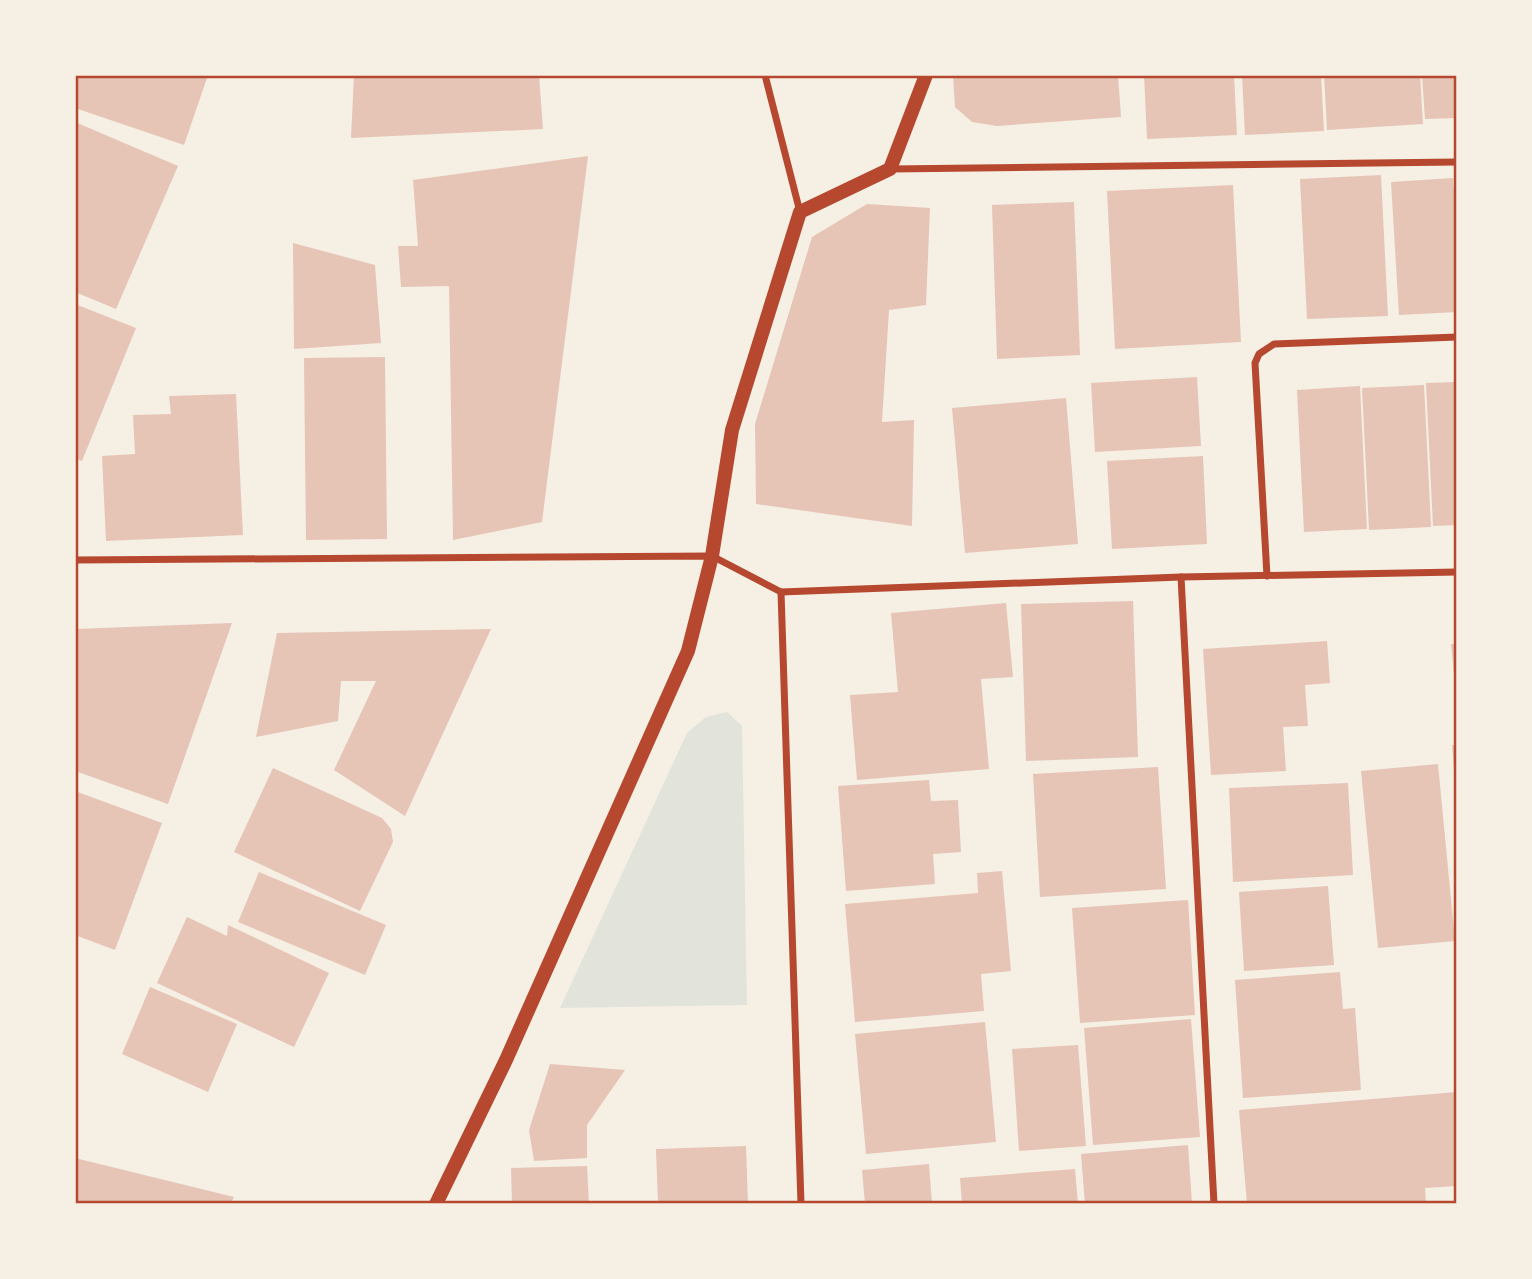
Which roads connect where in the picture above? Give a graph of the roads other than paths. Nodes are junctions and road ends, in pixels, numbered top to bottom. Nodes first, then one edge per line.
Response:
1 (765, 75) edge
2 (926, 75) edge
3 (1457, 162) edge
4 (890, 169) junction
5 (800, 212) junction
6 (1457, 337) edge
7 (712, 555) junction
8 (75, 560) edge
9 (1457, 572) edge
10 (1267, 576) junction
11 (1181, 578) junction
12 (781, 592) junction
13 (436, 1204) edge
14 (801, 1204) edge
15 (1214, 1204) edge

1 - 5 street
2 - 4 main road
3 - 4 street
4 - 5 main road
5 - 7 main road
6 - 10 street
7 - 8 street
7 - 12 street
7 - 13 main road
9 - 10 street
10 - 11 street
11 - 12 street
11 - 15 street
12 - 14 street

